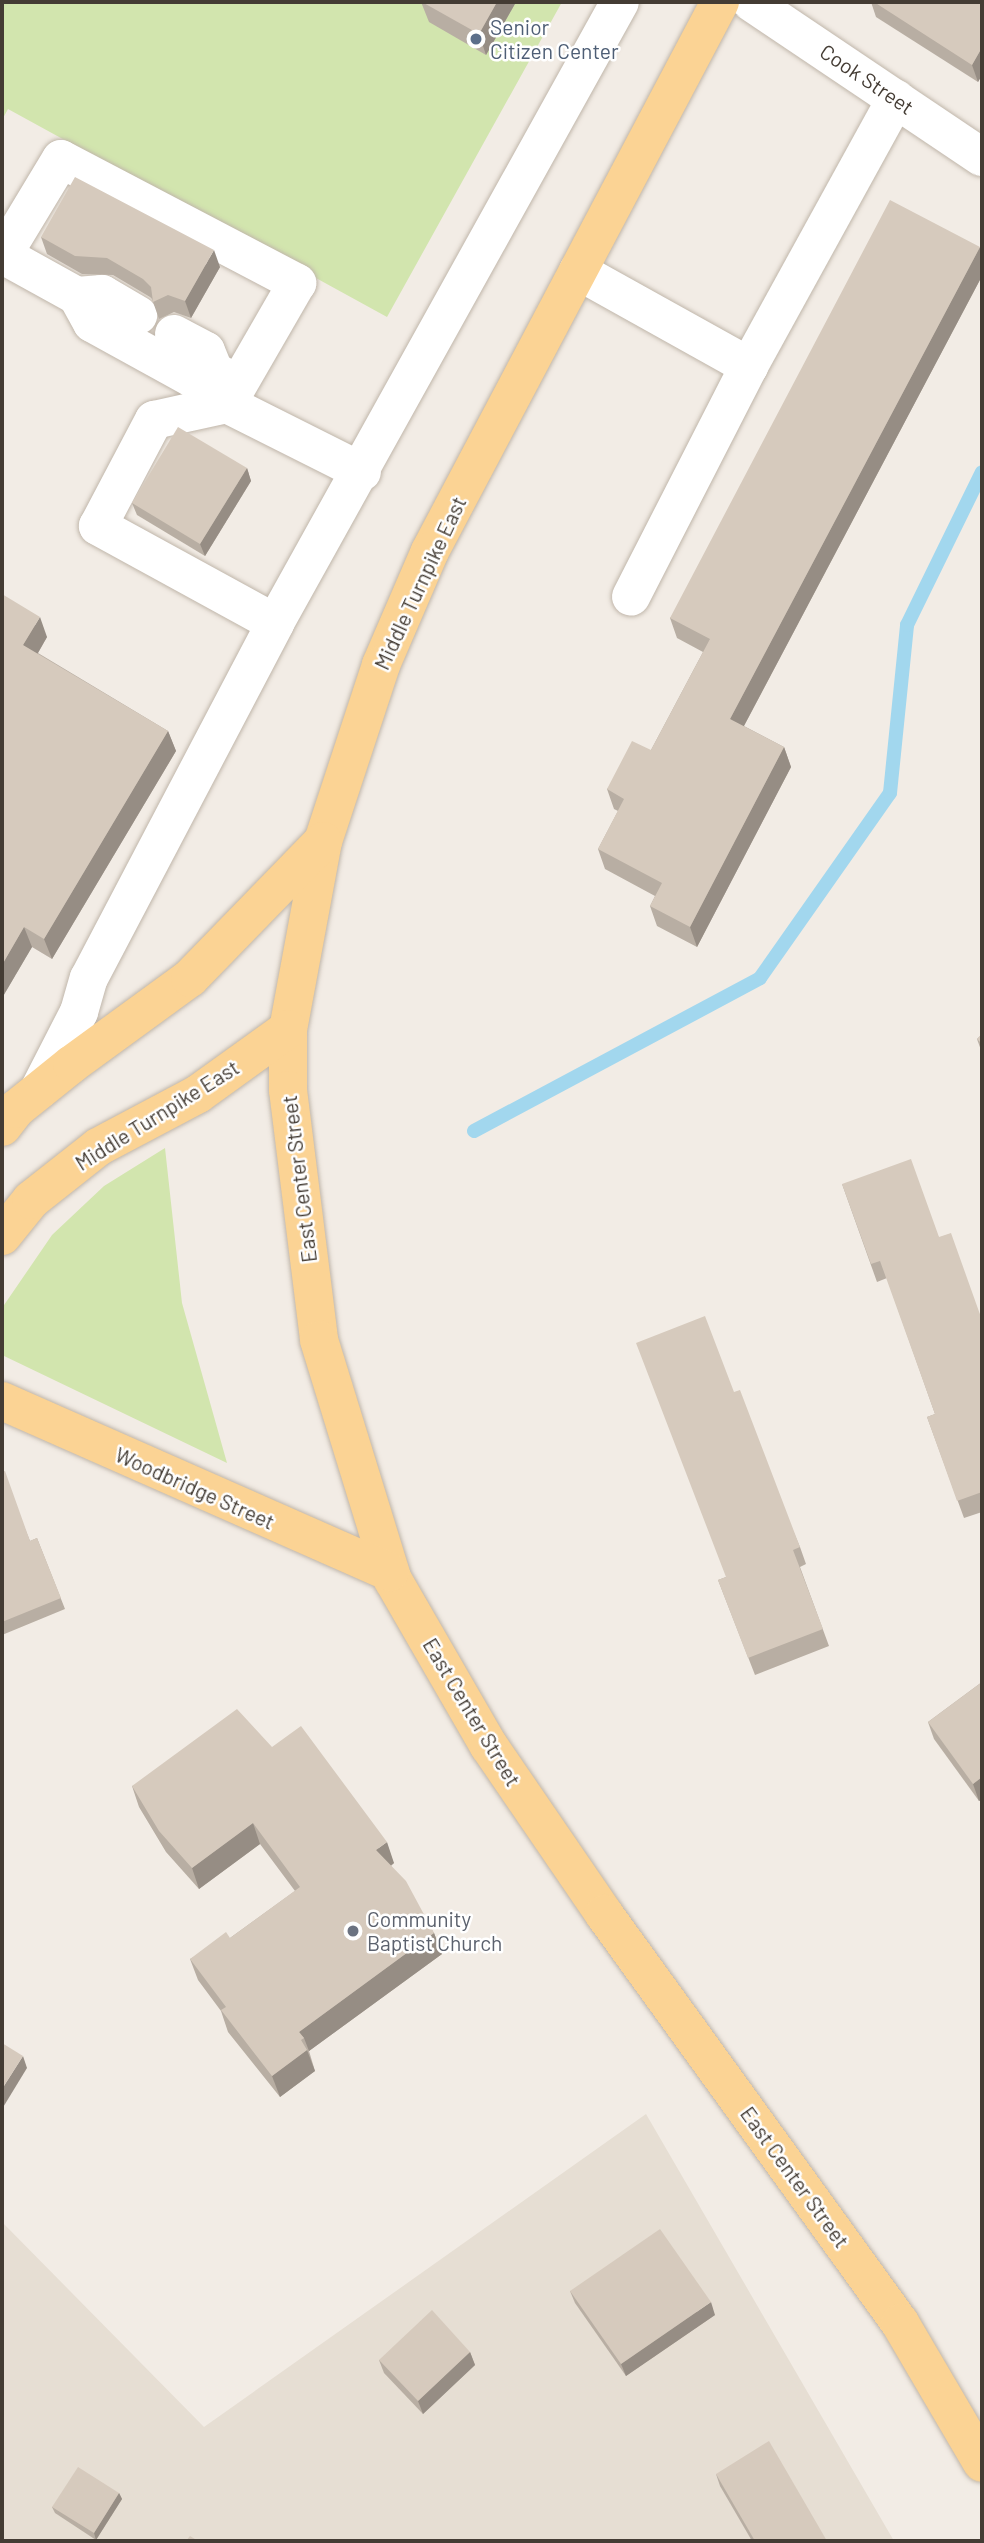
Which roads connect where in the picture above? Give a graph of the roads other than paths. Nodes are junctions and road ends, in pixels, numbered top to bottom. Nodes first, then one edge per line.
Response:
1 (620, 2) edge
2 (720, 2) edge
3 (751, 2) edge
4 (896, 99) junction
5 (982, 157) edge
6 (578, 271) junction
7 (77, 296) junction
8 (138, 315) dead end
9 (174, 334) dead end
10 (749, 366) junction
11 (227, 386) junction
12 (362, 472) junction
13 (631, 597) dead end
14 (275, 623) junction
15 (323, 841) junction
16 (288, 1029) junction
17 (39, 1090) junction
18 (2, 1127) edge
19 (2, 1236) edge
20 (2, 1401) edge
21 (390, 1572) junction
22 (982, 2463) edge

1 - 12 street, Middle Turnpike East
2 - 6 main road, Middle Turnpike East
3 - 4 street, Cook Street
4 - 5 street, Cook Street
4 - 10 street
6 - 10 street
6 - 15 main road, Middle Turnpike East
7 - 8 street
7 - 11 street
7 - 11 street
9 - 11 street
10 - 13 street
11 - 12 street
11 - 14 street
12 - 14 street, Middle Turnpike East
14 - 17 street, Middle Turnpike East
15 - 16 main road, East Center Street
15 - 17 main road, Middle Turnpike East
16 - 19 main road, Middle Turnpike East
16 - 21 main road, East Center Street
17 - 18 main road, Middle Turnpike East
20 - 21 main road, Woodbridge Street
21 - 22 main road, East Center Street

